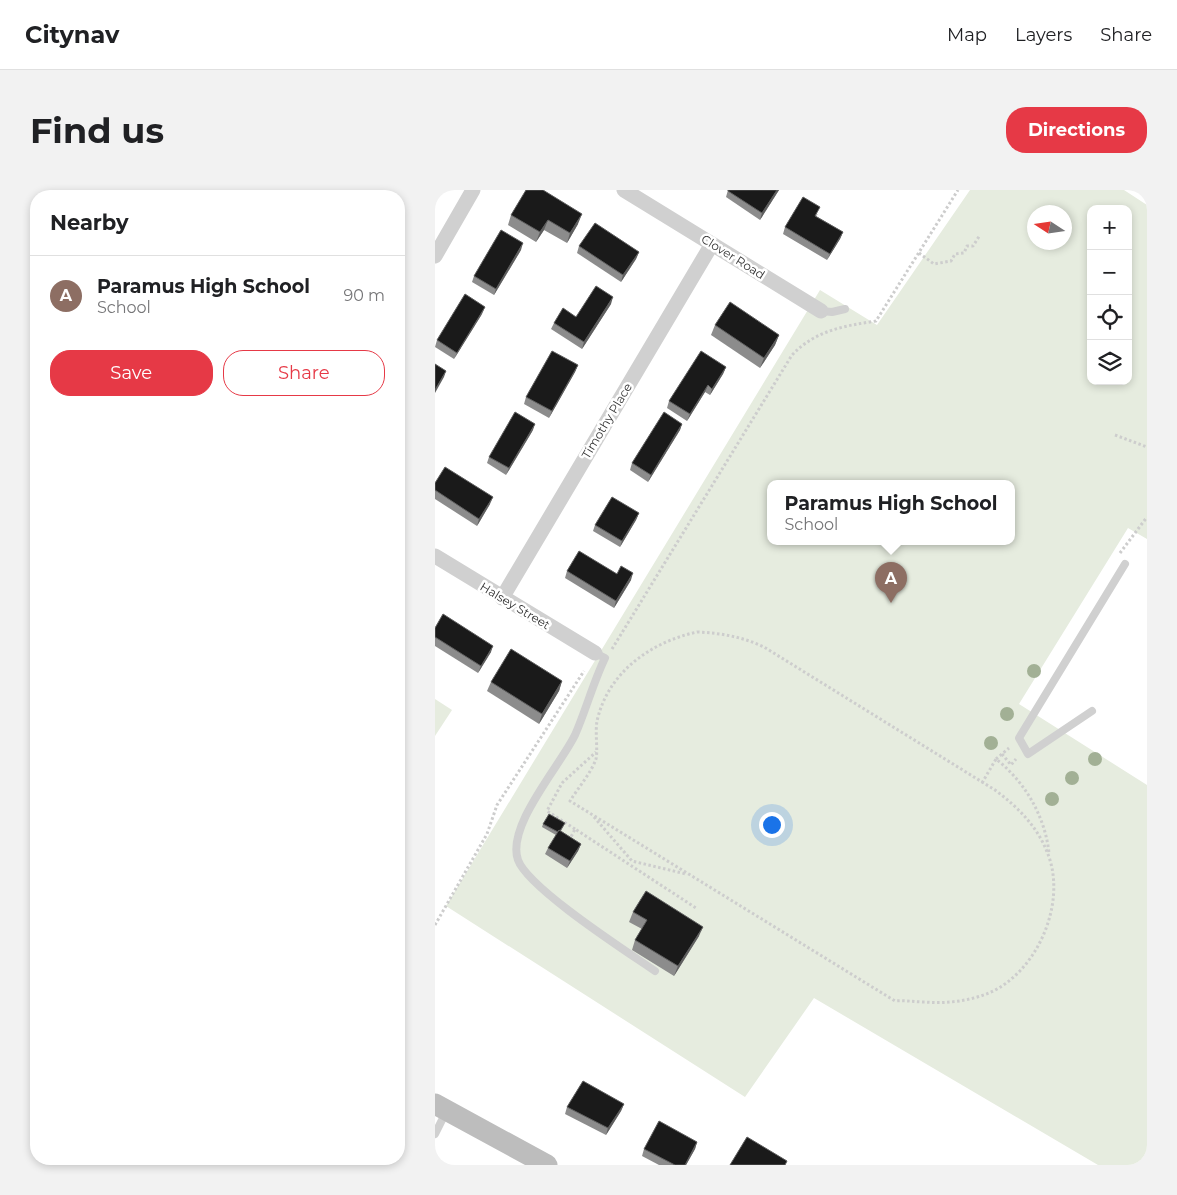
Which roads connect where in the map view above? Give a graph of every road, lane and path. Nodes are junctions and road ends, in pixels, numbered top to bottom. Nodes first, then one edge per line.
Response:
1 (473, 190) edge
2 (624, 190) edge
3 (958, 190) edge
4 (980, 235) dead end
5 (712, 244) junction
6 (919, 253) junction
7 (435, 256) edge
8 (845, 309) dead end
9 (821, 311) joint
10 (1115, 435) dead end
11 (1147, 447) edge
12 (435, 556) edge
13 (1125, 564) dead end
14 (502, 598) junction
15 (600, 655) junction
16 (1092, 711) dead end
17 (1009, 748) dead end
18 (596, 752) junction
19 (1003, 754) junction
20 (1017, 758) dead end
21 (996, 760) junction
22 (982, 783) junction
23 (592, 815) junction
24 (575, 829) junction
25 (567, 844) edge
26 (1050, 859) junction
27 (630, 862) junction
28 (690, 875) junction
29 (696, 908) dead end
30 (435, 925) edge
31 (655, 971) dead end
32 (441, 1107) edge
33 (435, 1134) edge
34 (547, 1165) edge

1 - 7 street
2 - 5 street, Clover Road
3 - 6 path
4 - 6 path
5 - 9 street, Clover Road
5 - 14 street, Timothy Place
6 - 15 path
8 - 9 lane, Clover Road
10 - 11 path
12 - 14 street, Halsey Street
13 - 16 lane
14 - 15 street, Halsey Street
15 - 30 path
15 - 31 lane
17 - 19 path
18 - 22 path
18 - 23 path
18 - 24 path
19 - 20 path
19 - 21 path
21 - 22 path
21 - 26 path
22 - 26 path
23 - 27 path
23 - 28 path
24 - 25 path
24 - 27 path
26 - 28 path
27 - 28 path
27 - 29 path
32 - 33 lane
32 - 34 street

